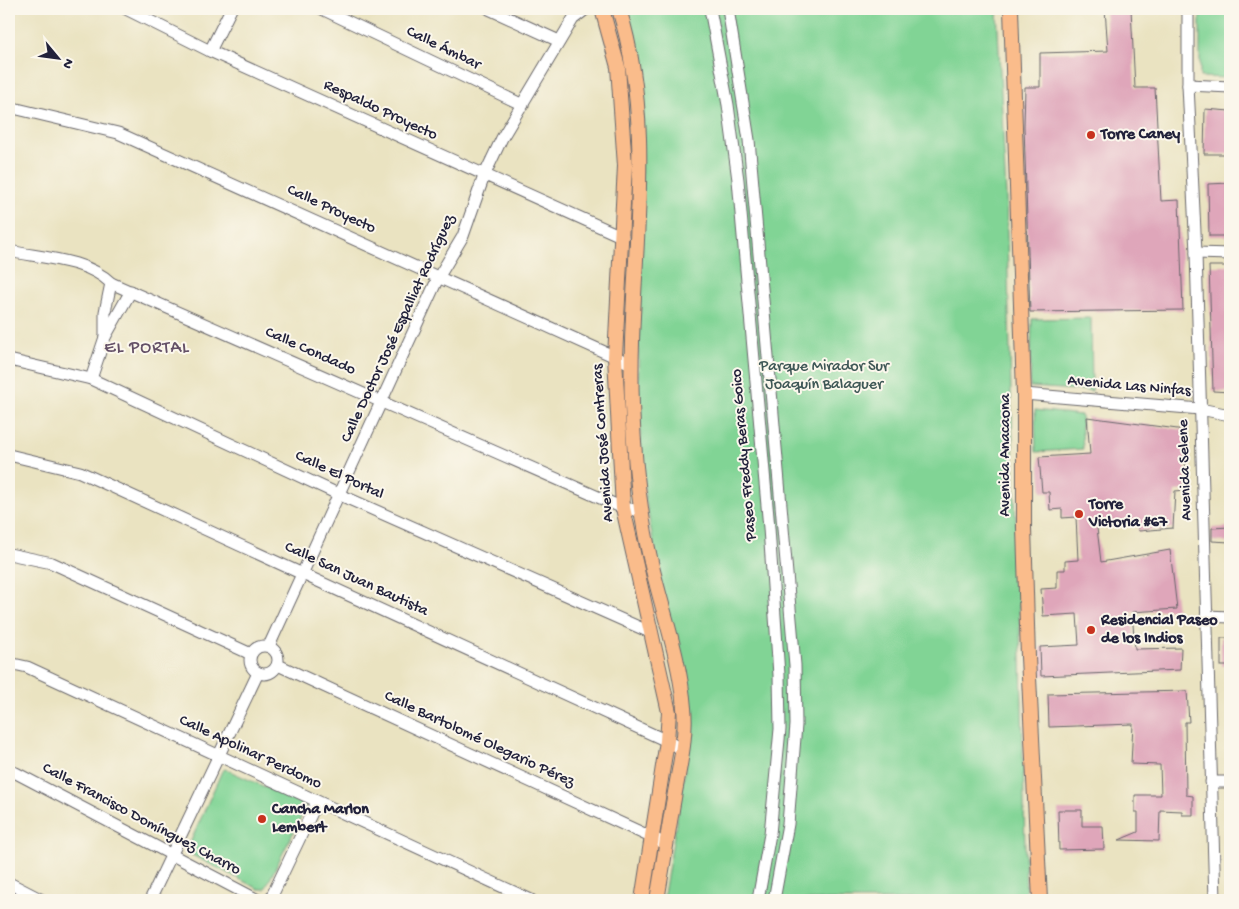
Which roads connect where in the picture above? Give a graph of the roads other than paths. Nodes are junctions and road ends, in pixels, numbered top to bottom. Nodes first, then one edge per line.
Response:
1 (126, 9) edge
2 (231, 9) edge
3 (322, 9) edge
4 (489, 9) edge
5 (586, 9) edge
6 (602, 9) edge
7 (619, 9) edge
8 (710, 9) edge
9 (728, 9) edge
10 (1011, 9) edge
11 (1188, 9) edge
12 (502, 12) edge
13 (559, 41) junction
14 (210, 51) junction
15 (1188, 85) junction
16 (1230, 87) edge
17 (523, 105) junction
18 (9, 107) edge
19 (484, 176) junction
20 (622, 237) junction
21 (9, 251) edge
22 (1196, 253) junction
23 (1230, 254) edge
24 (438, 278) junction
25 (111, 283) junction
26 (131, 291) junction
27 (105, 336) junction
28 (614, 357) junction
29 (9, 360) edge
30 (631, 364) junction
31 (770, 366) junction
32 (754, 368) junction
33 (91, 379) junction
34 (1024, 394) junction
35 (382, 402) junction
36 (1200, 410) junction
37 (1230, 415) edge
38 (9, 455) edge
39 (338, 494) junction
40 (623, 508) junction
41 (640, 511) junction
42 (9, 554) edge
43 (303, 573) junction
44 (1206, 616) junction
45 (1230, 617) edge
46 (652, 633) junction
47 (269, 646) junction
48 (251, 654) junction
49 (9, 662) edge
50 (278, 665) junction
51 (258, 673) junction
52 (667, 741) junction
53 (683, 750) junction
54 (219, 758) junction
55 (9, 771) edge
56 (1211, 782) junction
57 (1230, 782) edge
58 (317, 802) junction
59 (652, 838) junction
60 (666, 844) junction
61 (171, 854) junction
62 (9, 883) edge
63 (42, 900) edge
64 (150, 900) edge
65 (258, 900) edge
66 (270, 900) edge
67 (530, 900) edge
68 (642, 900) edge
69 (657, 900) edge
70 (758, 900) edge
71 (774, 900) edge
72 (1040, 900) edge
73 (1215, 900) edge

1 - 14 street, Respaldo Proyecto
2 - 14 street
3 - 17 street, Calle Ámbar
4 - 12 street
5 - 13 street, Calle Doctor José Espalliat Rodríguez
6 - 20 main road, Avenida José Contreras
7 - 30 main road, Avenida José Contreras
8 - 32 street, Paseo Freddy Beras Goico
9 - 31 street, Paseo Freddy Beras Goico
10 - 34 main road, Avenida Anacaona
11 - 15 street, Avenida Selene
12 - 13 street
13 - 17 street, Calle Doctor José Espalliat Rodríguez
14 - 19 street, Respaldo Proyecto
15 - 16 street
15 - 22 street, Avenida Selene
17 - 19 street, Calle Doctor José Espalliat Rodríguez
18 - 24 street, Calle Proyecto
19 - 20 street, Respaldo Proyecto
19 - 24 street, Calle Doctor José Espalliat Rodríguez
20 - 28 main road, Avenida José Contreras
21 - 25 street, Calle Condado
22 - 23 street
22 - 36 street, Avenida Selene
24 - 28 street, Calle Proyecto
24 - 35 street, Calle Doctor José Espalliat Rodríguez
25 - 26 street, Calle Condado
25 - 27 street
26 - 27 street
26 - 35 street, Calle Condado
27 - 33 street
28 - 30 street, Calle Proyecto
28 - 40 main road, Avenida José Contreras
29 - 33 street, Calle El Portal
30 - 41 main road, Avenida José Contreras
31 - 32 street
31 - 71 street, Paseo Freddy Beras Goico
32 - 70 street, Paseo Freddy Beras Goico
33 - 39 street, Calle El Portal
34 - 36 street, Avenida Las Ninfas
34 - 72 main road, Avenida Anacaona
35 - 39 street, Calle Doctor José Espalliat Rodríguez
35 - 40 street, Calle Condado
36 - 37 street, Avenida Las Ninfas
36 - 44 street, Avenida Selene
38 - 43 street, Calle San Juan Bautista
39 - 43 street, Calle Doctor José Espalliat Rodríguez
39 - 46 street, Calle El Portal
40 - 41 street, Calle Condado
40 - 46 main road, Avenida José Contreras
41 - 53 main road, Avenida José Contreras
42 - 48 street
43 - 47 street, Calle Doctor José Espalliat Rodríguez
43 - 52 street, Calle San Juan Bautista
44 - 45 street
44 - 56 street, Avenida Selene
46 - 52 main road, Avenida José Contreras
47 - 48 street
47 - 50 street
48 - 51 street
49 - 54 street, Calle Apolinar Perdomo
50 - 51 street
50 - 59 street, Calle Bartolomé Olegario Pérez
51 - 54 street
52 - 53 street, Calle San Juan Bautista
52 - 59 main road, Avenida José Contreras
53 - 60 main road, Avenida José Contreras
54 - 58 street, Calle Apolinar Perdomo
54 - 61 street
55 - 61 street, Calle Francisco Domínguez Charro
56 - 57 street
56 - 73 street, Avenida Selene
58 - 66 street
58 - 67 street, Calle Apolinar Perdomo
59 - 60 street, Calle Bartolomé Olegario Pérez
59 - 68 main road, Avenida José Contreras
60 - 69 main road, Avenida José Contreras
61 - 64 street
61 - 65 street, Calle Francisco Domínguez Charro
62 - 63 street

